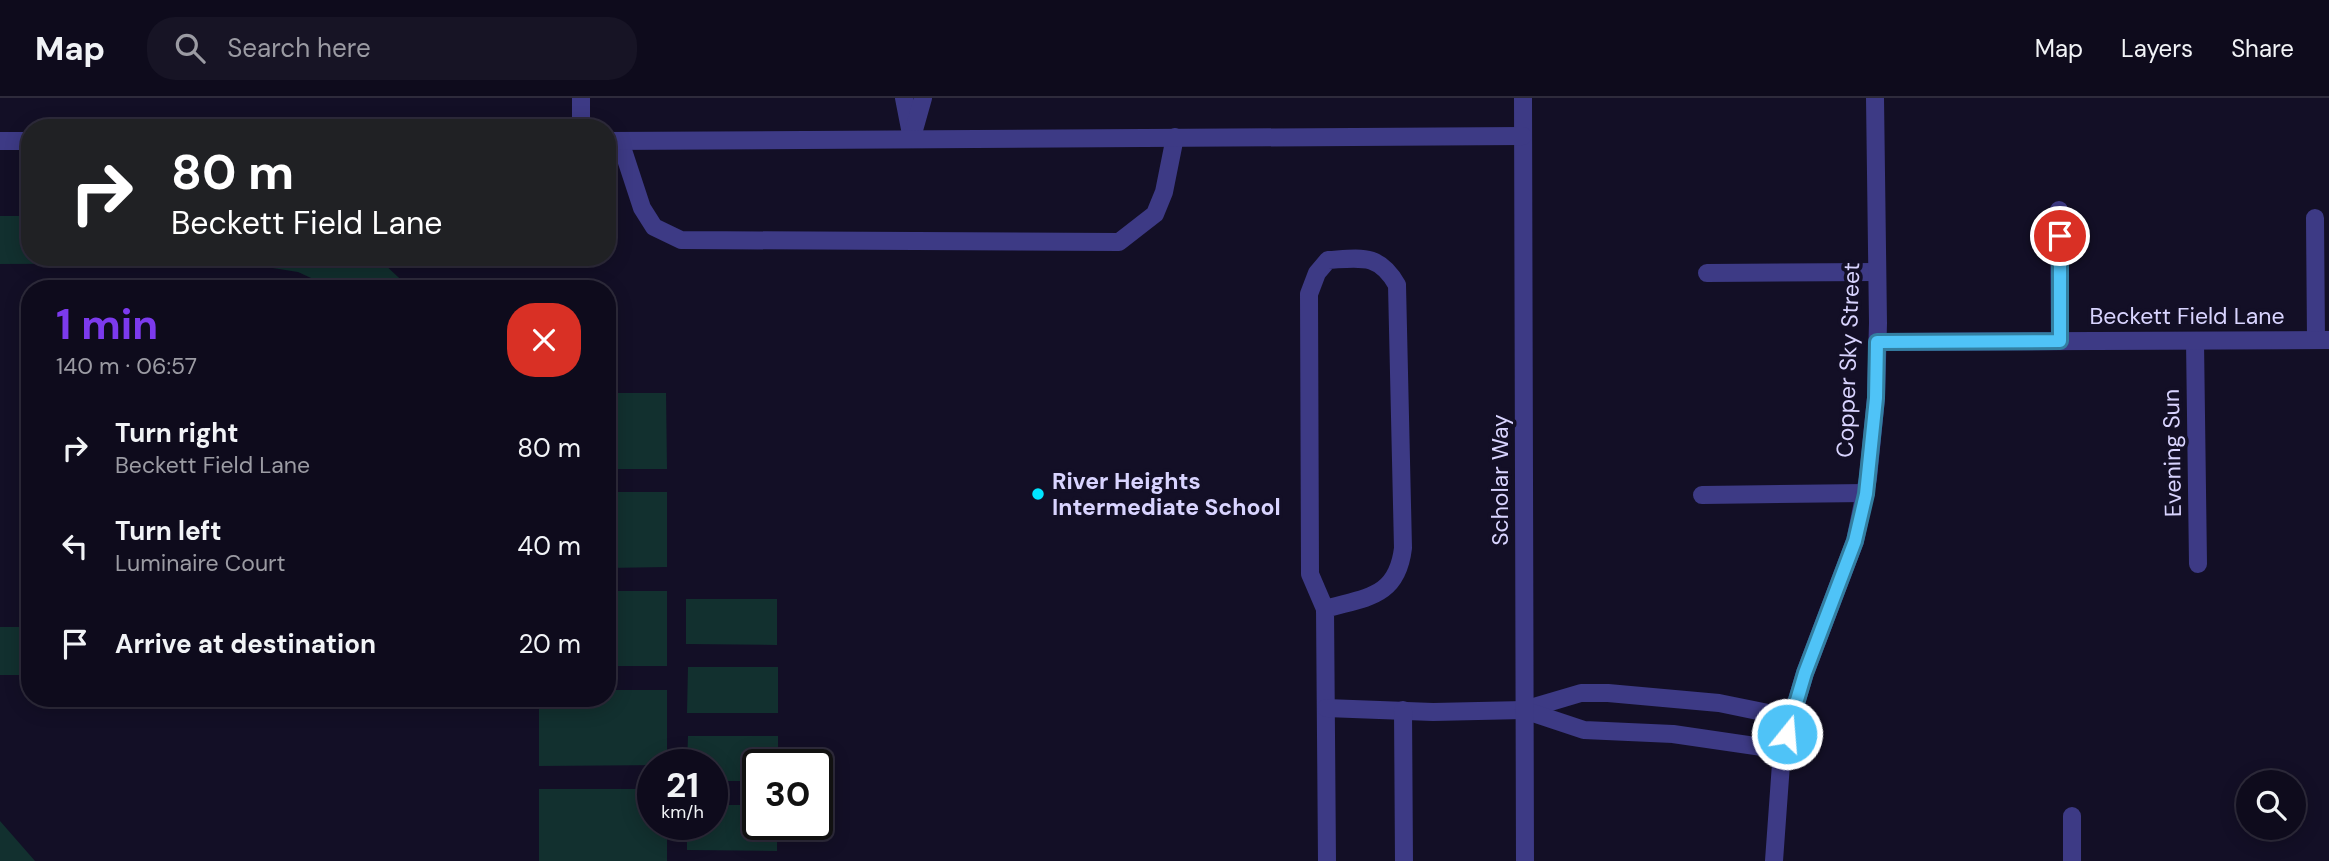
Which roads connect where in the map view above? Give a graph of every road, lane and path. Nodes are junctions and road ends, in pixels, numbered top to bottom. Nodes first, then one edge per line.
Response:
1 (581, 98) edge
2 (904, 98) edge
3 (923, 98) edge
4 (1523, 98) edge
5 (1875, 98) edge
6 (581, 119) edge
7 (1523, 136) junction
8 (912, 137) junction
9 (1175, 137) junction
10 (0, 141) edge
11 (21, 141) edge
12 (616, 141) edge
13 (616, 146) edge
14 (2059, 210) dead end
15 (2315, 218) dead end
16 (1877, 272) junction
17 (1707, 273) dead end
18 (2322, 340) edge
19 (2060, 341) junction
20 (2195, 341) junction
21 (1877, 342) junction
22 (1866, 494) junction
23 (1702, 495) dead end
24 (2198, 565) dead end
25 (1325, 609) junction
26 (1326, 708) junction
27 (1403, 710) junction
28 (1524, 710) junction
29 (1792, 718) junction
30 (1782, 750) junction
31 (2072, 816) dead end
32 (1327, 861) edge
33 (1404, 861) edge
34 (1525, 861) edge
35 (1774, 861) edge
36 (2072, 861) edge

1 - 6 street
2 - 8 street
3 - 8 street
4 - 7 street, Scholar Way
5 - 16 street, Copper Sky Street
7 - 9 street
7 - 28 street, Scholar Way
8 - 9 street
8 - 12 street
9 - 13 street
10 - 11 street
14 - 19 street
15 - 18 street
16 - 17 street
16 - 21 street, Copper Sky Street
18 - 20 street, Beckett Field Lane
19 - 20 street, Beckett Field Lane
19 - 21 street, Beckett Field Lane
20 - 24 street, Evening Sun
21 - 22 street, Copper Sky Street
22 - 23 street
22 - 29 street, Copper Sky Street
25 - 25 street
25 - 26 street
26 - 27 street
26 - 32 street
27 - 28 street
27 - 33 street
28 - 29 street
28 - 30 street
28 - 34 street, Scholar Way
29 - 30 street, Copper Sky Street
30 - 35 street, Copper Sky Street
31 - 36 street

